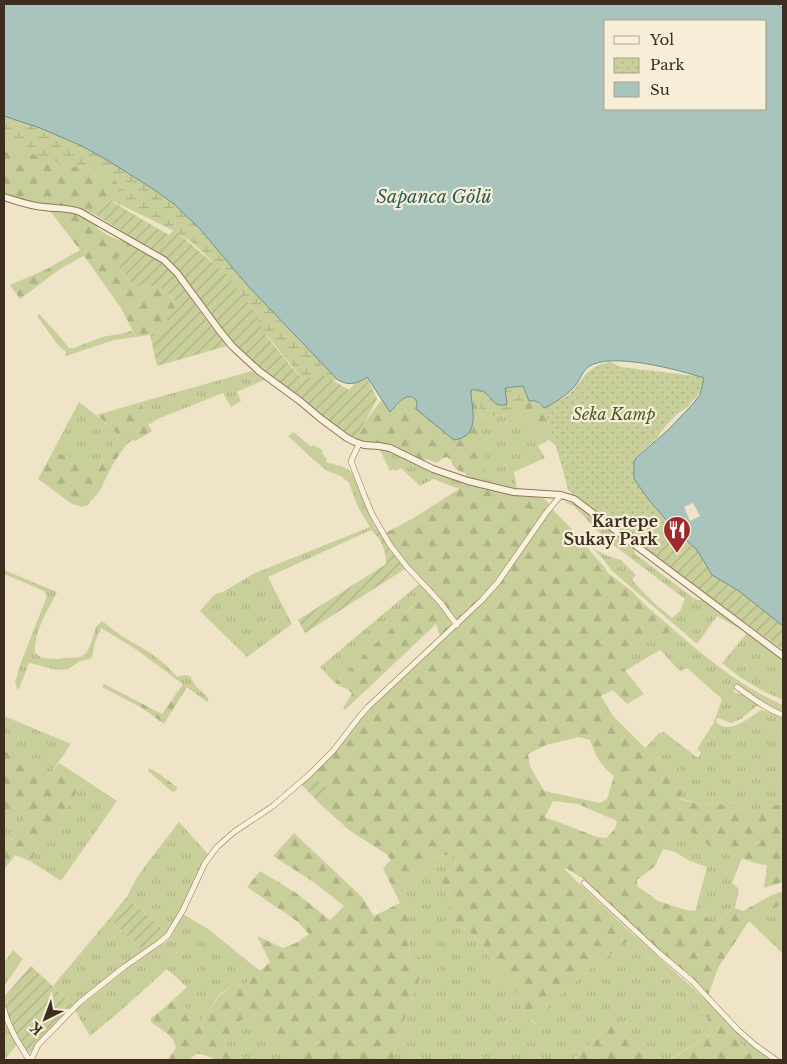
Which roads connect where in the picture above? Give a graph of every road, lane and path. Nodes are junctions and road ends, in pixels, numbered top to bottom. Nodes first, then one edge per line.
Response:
1 (4, 197) edge
2 (359, 444) junction
3 (561, 494) junction
4 (457, 625) junction
5 (783, 656) edge
6 (737, 688) dead end
7 (783, 715) edge
8 (584, 883) dead end
9 (4, 1009) edge
10 (30, 1060) edge
11 (776, 1060) edge

1 - 2 street
2 - 3 street
2 - 4 street
3 - 4 street
3 - 5 street
4 - 10 street
6 - 7 street
8 - 11 street
9 - 10 street

